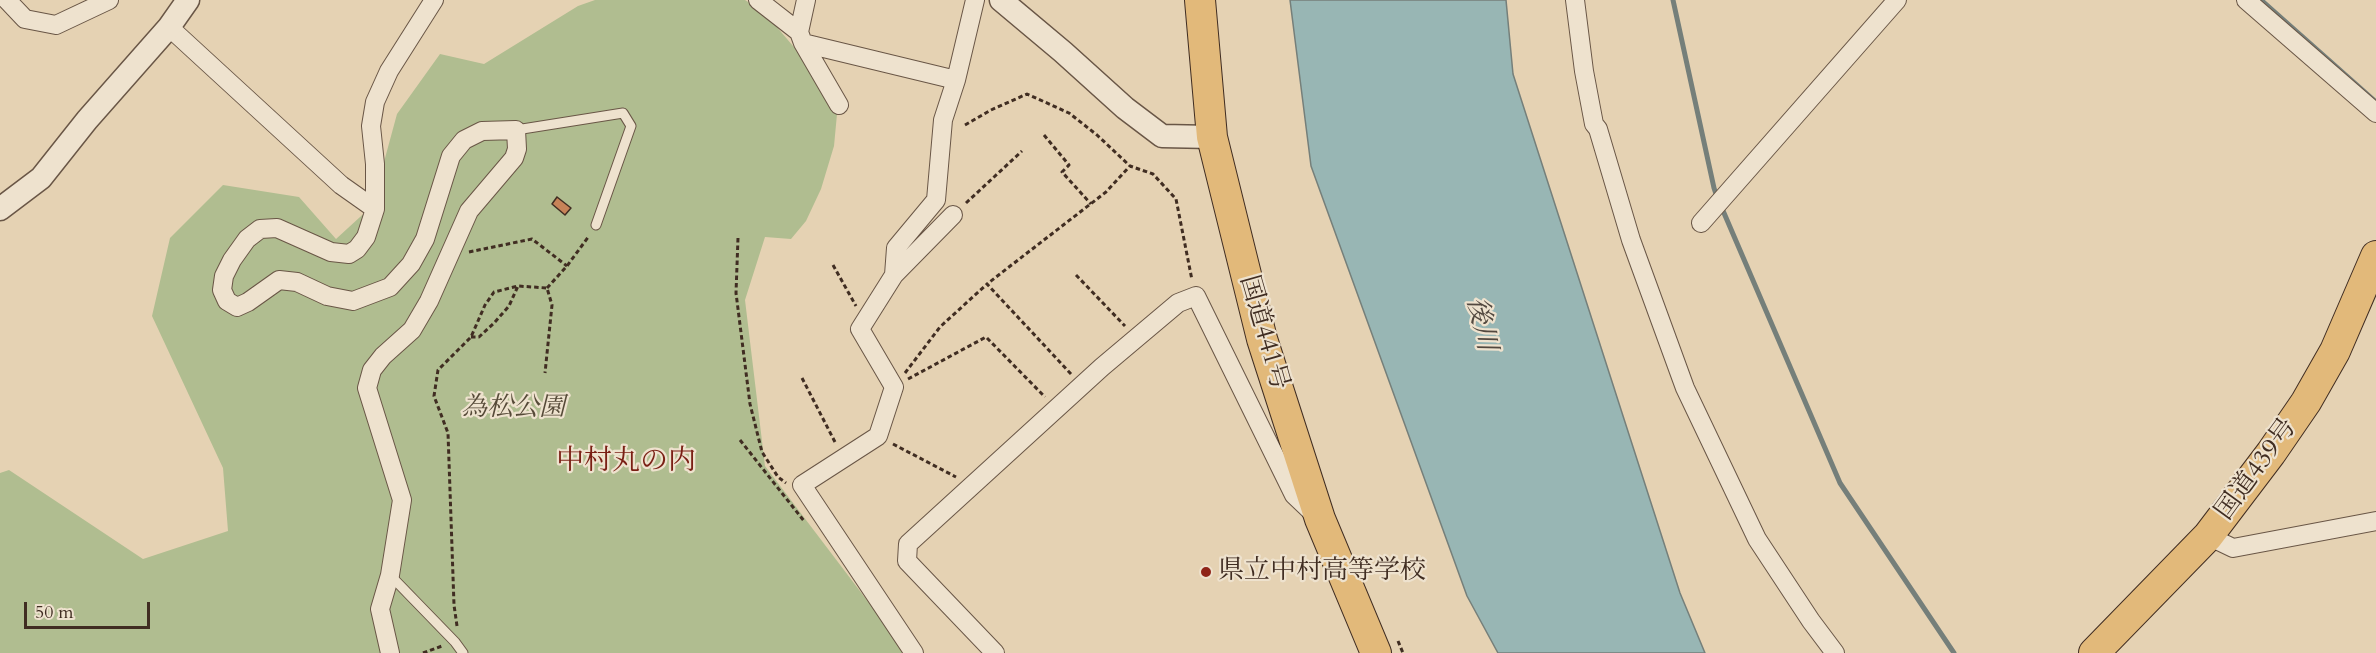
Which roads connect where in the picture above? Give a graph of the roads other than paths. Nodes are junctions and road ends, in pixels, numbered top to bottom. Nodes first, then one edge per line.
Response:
1 (8, 0) edge
2 (109, 0) edge
3 (188, 0) edge
4 (434, 0) edge
5 (758, 0) edge
6 (806, 0) edge
7 (975, 0) edge
8 (1001, 0) edge
9 (1200, 0) edge
10 (1575, 0) edge
11 (1897, 0) edge
12 (2246, 0) edge
13 (169, 27) junction
14 (801, 38) junction
15 (956, 80) junction
16 (839, 105) dead end
17 (2376, 113) edge
18 (516, 130) junction
19 (1212, 137) junction
20 (0, 209) edge
21 (375, 209) junction
22 (953, 215) road end
23 (1701, 223) dead end
24 (596, 225) road end
25 (2376, 256) edge
26 (894, 275) junction
27 (1320, 519) junction
28 (2376, 521) edge
29 (2208, 536) junction
30 (390, 575) junction
31 (1385, 643) edge
32 (462, 652) edge
33 (390, 653) edge
34 (914, 653) edge
35 (995, 653) edge
36 (1835, 653) edge
37 (2094, 653) edge

1 - 2 street
3 - 13 street
4 - 21 street
5 - 14 street
6 - 14 street
7 - 15 street
8 - 19 street
9 - 19 highway, 国道441号
10 - 36 street
11 - 23 street
12 - 17 street
13 - 20 street
13 - 21 street
14 - 15 street
14 - 16 street
15 - 26 street
18 - 21 street
18 - 24 lane
18 - 30 street
19 - 27 highway, 国道441号
22 - 26 street
25 - 29 highway, 国道439号
26 - 34 street
27 - 31 highway, 国道441号
27 - 35 street
28 - 29 street
29 - 37 highway, 国道439号
30 - 32 lane
30 - 33 street

